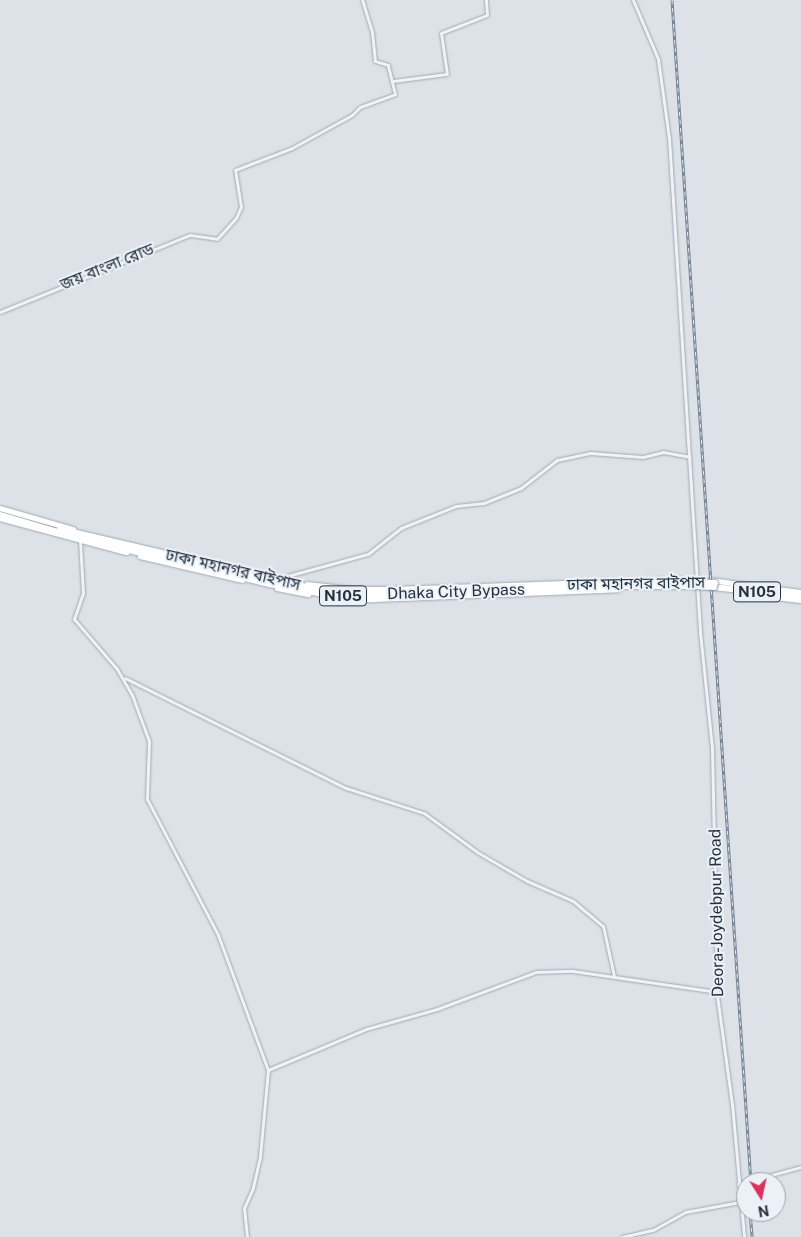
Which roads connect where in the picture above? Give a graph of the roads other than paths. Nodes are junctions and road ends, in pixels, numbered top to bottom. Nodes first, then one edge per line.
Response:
1 (362, 0) edge
2 (486, 0) edge
3 (633, 0) edge
4 (393, 81) junction
5 (0, 312) edge
6 (690, 457) junction
7 (0, 510) edge
8 (0, 517) edge
9 (80, 541) junction
10 (280, 578) junction
11 (697, 584) junction
12 (714, 585) junction
13 (801, 591) edge
14 (801, 598) edge
15 (124, 678) junction
16 (614, 976) junction
17 (716, 992) junction
18 (268, 1070) junction
19 (801, 1167) edge
20 (737, 1172) edge
21 (782, 1172) edge
22 (736, 1203) edge
23 (742, 1222) edge
24 (247, 1237) edge
25 (622, 1237) edge
26 (744, 1237) edge

1 - 4 street
2 - 4 street
3 - 6 street, Deora-Joydebpur Road
4 - 5 street, জয় বাংলা রোড
6 - 10 street
6 - 11 street, Deora-Joydebpur Road
7 - 10 main road
7 - 11 highway, ঢাকা মহানগর বাইপাস / N105
8 - 9 main road
8 - 11 highway, Dhaka City Bypass / N105
9 - 11 main road
9 - 15 street
10 - 11 main road
11 - 12 highway, ঢাকা মহানগর বাইপাস / N105, bridge
11 - 13 main road
11 - 14 main road
11 - 17 street, Deora-Joydebpur Road
12 - 13 highway, ঢাকা মহানগর বাইপাস / N105
12 - 14 highway, N105
15 - 16 street
15 - 18 street
16 - 17 street
16 - 18 street
17 - 20 street, Deora-Joydebpur Road
18 - 24 street
19 - 21 street
22 - 25 street
23 - 26 street, Deora-Joydebpur Road

